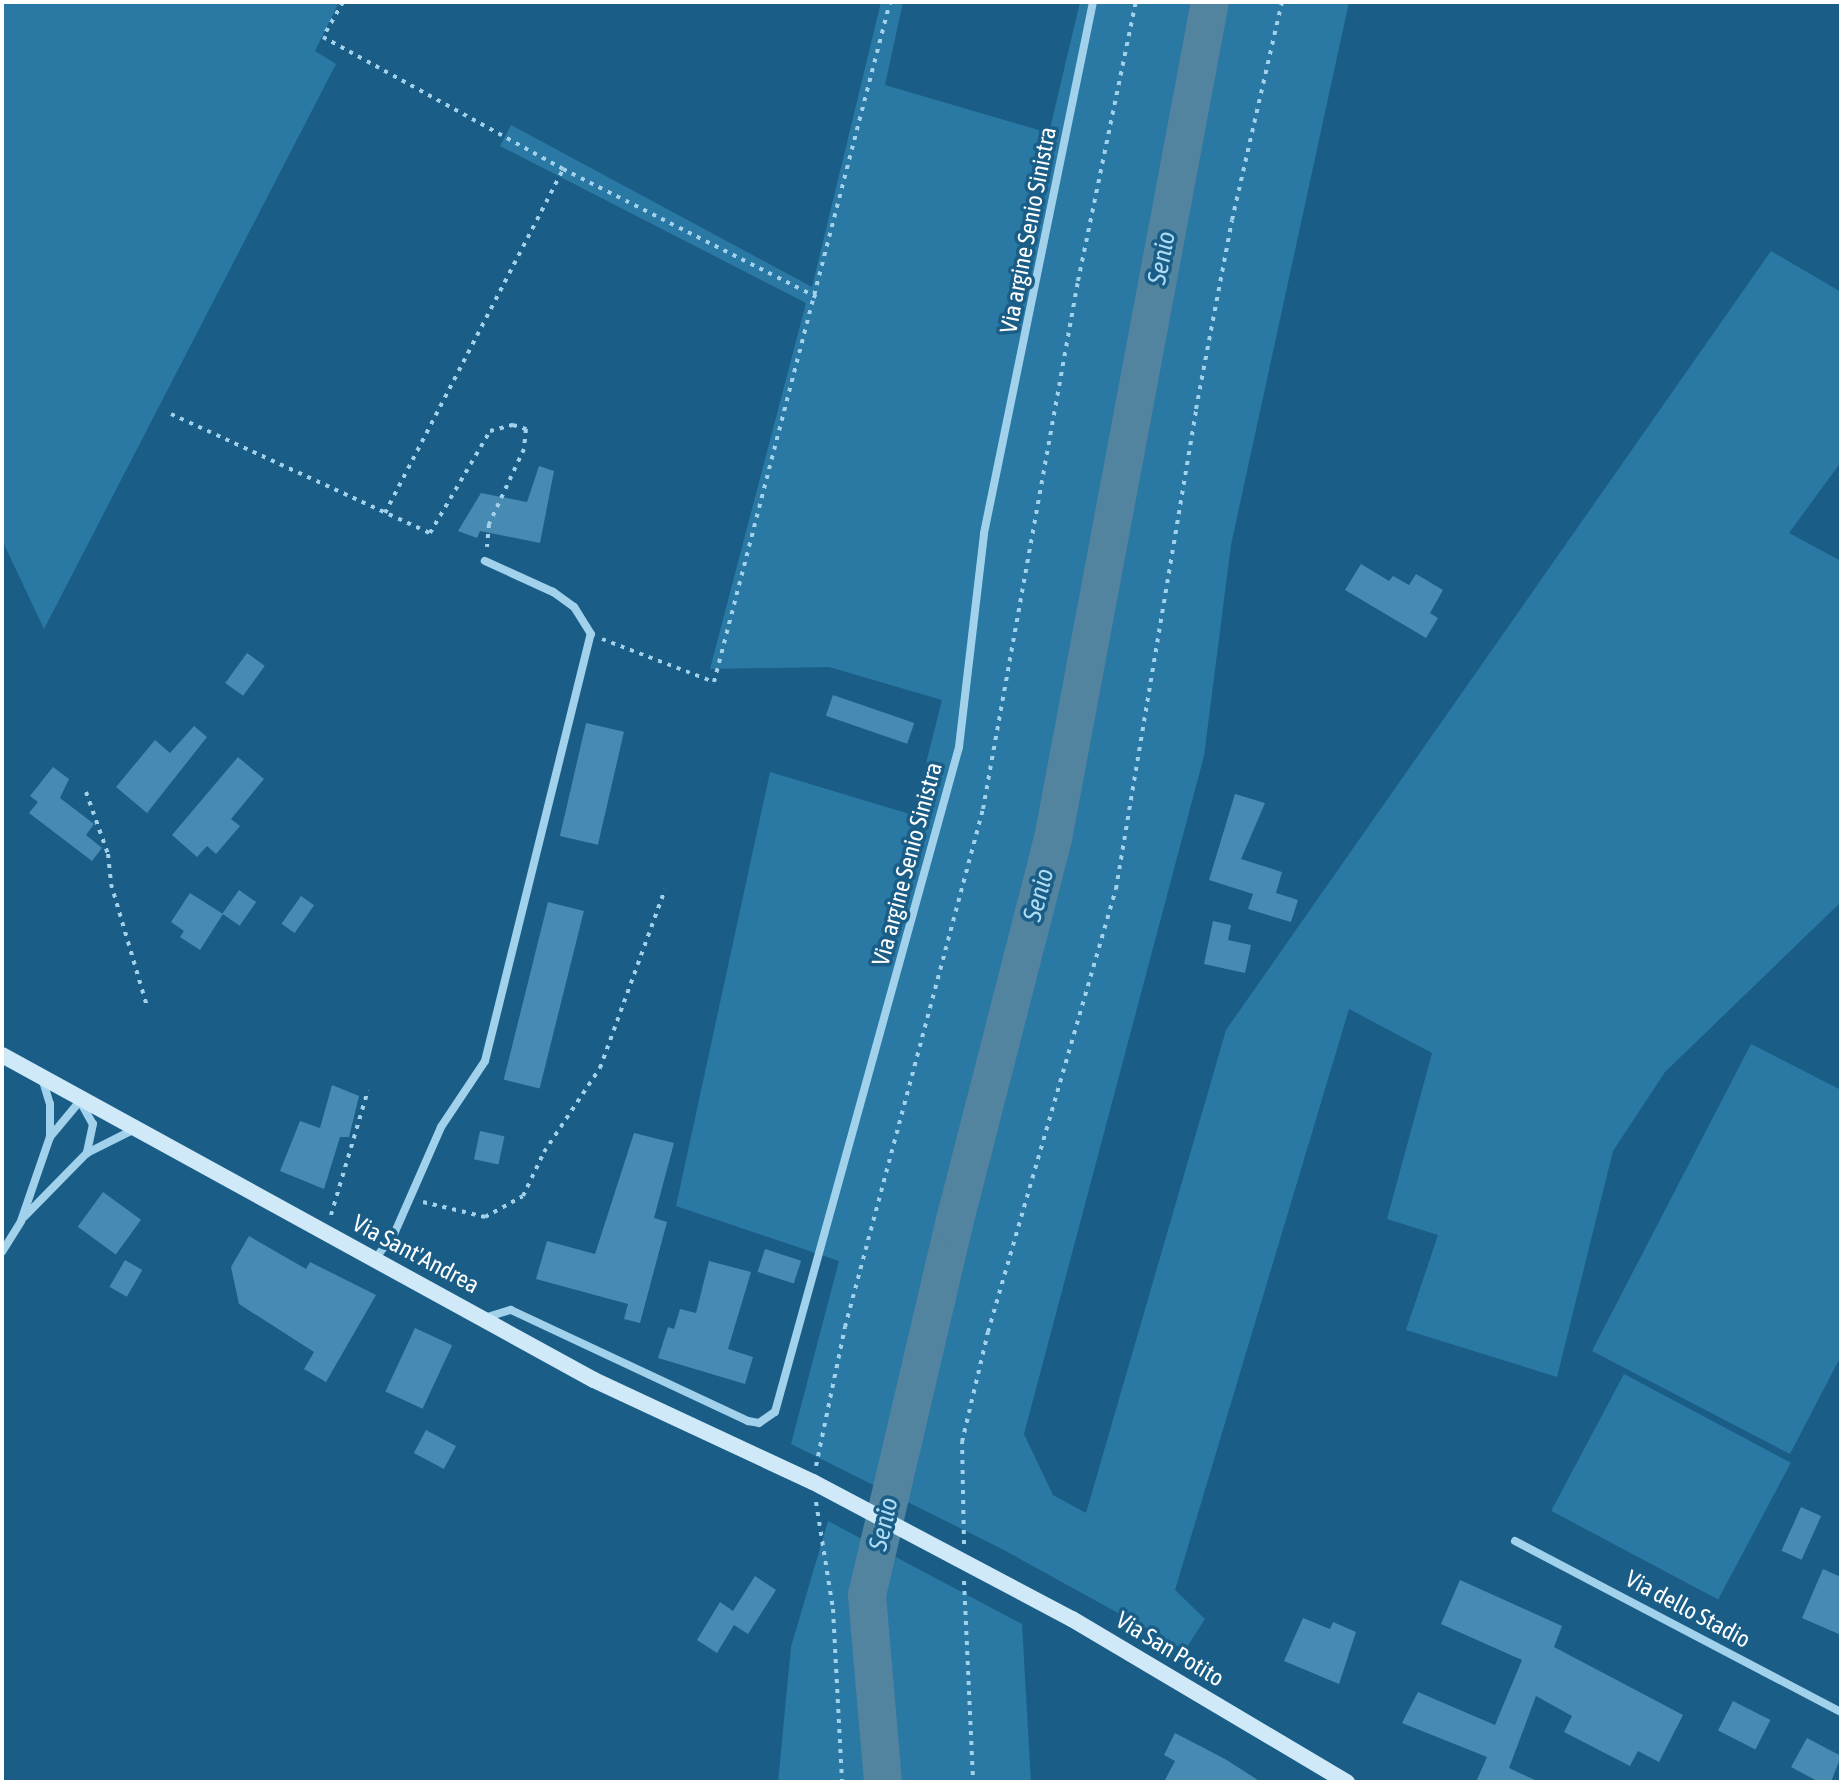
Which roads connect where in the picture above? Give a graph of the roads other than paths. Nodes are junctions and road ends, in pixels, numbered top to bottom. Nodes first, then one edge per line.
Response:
1 (1093, 2) edge
2 (485, 561) road end
3 (2, 1055) edge
4 (42, 1077) junction
5 (80, 1101) junction
6 (133, 1130) junction
7 (50, 1137) junction
8 (87, 1153) junction
9 (21, 1221) junction
10 (2, 1252) edge
11 (376, 1258) junction
12 (484, 1318) junction
13 (1515, 1541) dead end
14 (964, 1566) joint
15 (1841, 1712) edge
16 (1347, 1782) edge

1 - 12 street, Via argine Senio Sinistra
2 - 11 street
3 - 4 street, Via Sant'Andrea
4 - 5 street, Via Sant'Andrea
4 - 7 street
5 - 6 street, Via Sant'Andrea
5 - 7 street
5 - 8 street
6 - 8 street
6 - 11 street, Via Sant'Andrea
7 - 9 street
8 - 9 street
9 - 10 street
11 - 12 street, Via Sant'Andrea
12 - 14 street, Via Sant'Andrea
13 - 15 street, Via dello Stadio
14 - 16 street, Via San Potito

